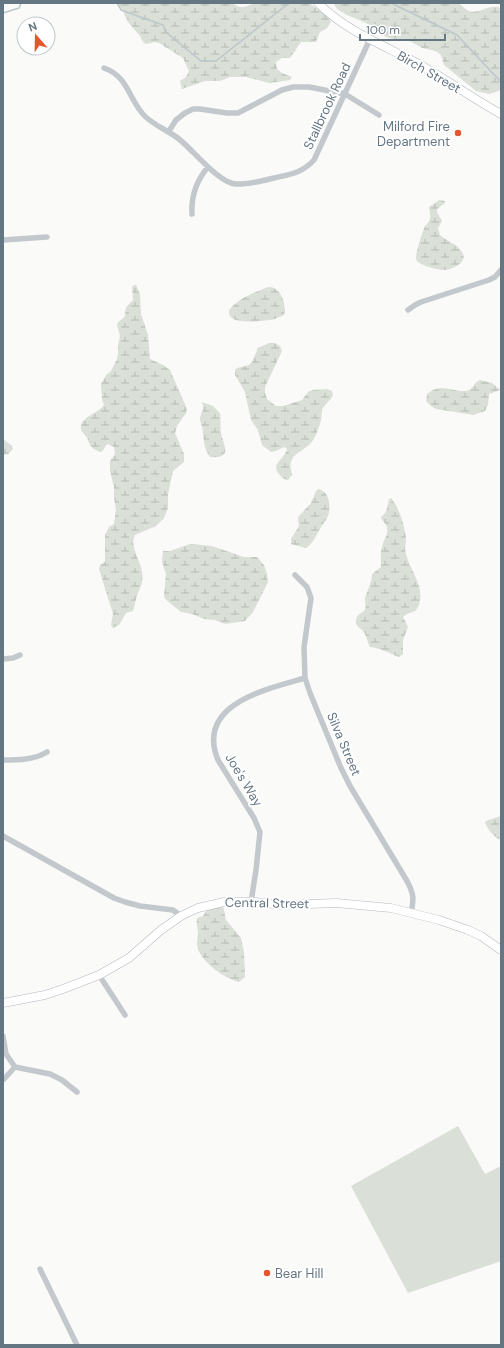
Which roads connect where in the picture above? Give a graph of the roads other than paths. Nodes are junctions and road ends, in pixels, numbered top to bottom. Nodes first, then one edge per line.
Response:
1 (318, 3) edge
2 (370, 39) junction
3 (104, 68) dead end
4 (345, 94) junction
5 (501, 114) edge
6 (379, 115) dead end
7 (169, 131) junction
8 (208, 167) junction
9 (192, 214) dead end
10 (47, 238) dead end
11 (3, 240) edge
12 (501, 270) edge
13 (408, 310) dead end
14 (295, 575) dead end
15 (20, 655) dead end
16 (3, 659) edge
17 (305, 678) junction
18 (47, 752) dead end
19 (3, 760) edge
20 (3, 836) edge
21 (251, 902) junction
22 (411, 913) junction
23 (181, 916) junction
24 (501, 950) edge
25 (99, 975) junction
26 (3, 1003) edge
27 (124, 1015) dead end
28 (3, 1036) edge
29 (15, 1067) junction
30 (3, 1080) edge
31 (77, 1092) dead end
32 (40, 1270) dead end
33 (77, 1345) edge

1 - 2 street, Birch Street
2 - 4 street, Stallbrook Road
2 - 5 street, Birch Street
3 - 7 street, Stallbrook Road
4 - 6 street
4 - 7 street
4 - 8 street, Stallbrook Road
7 - 8 street, Stallbrook Road
8 - 9 street
10 - 11 street
12 - 13 street
14 - 17 street, Silva Street
15 - 16 street
17 - 21 street, Joe's Way
17 - 22 street, Silva Street
18 - 19 street
20 - 23 street
21 - 22 street, Central Street
21 - 23 street, Central Street
22 - 24 street, Central Street
23 - 25 street, Central Street
25 - 26 street, Central Street
25 - 27 street
28 - 29 street
29 - 30 street
29 - 31 street
32 - 33 street

